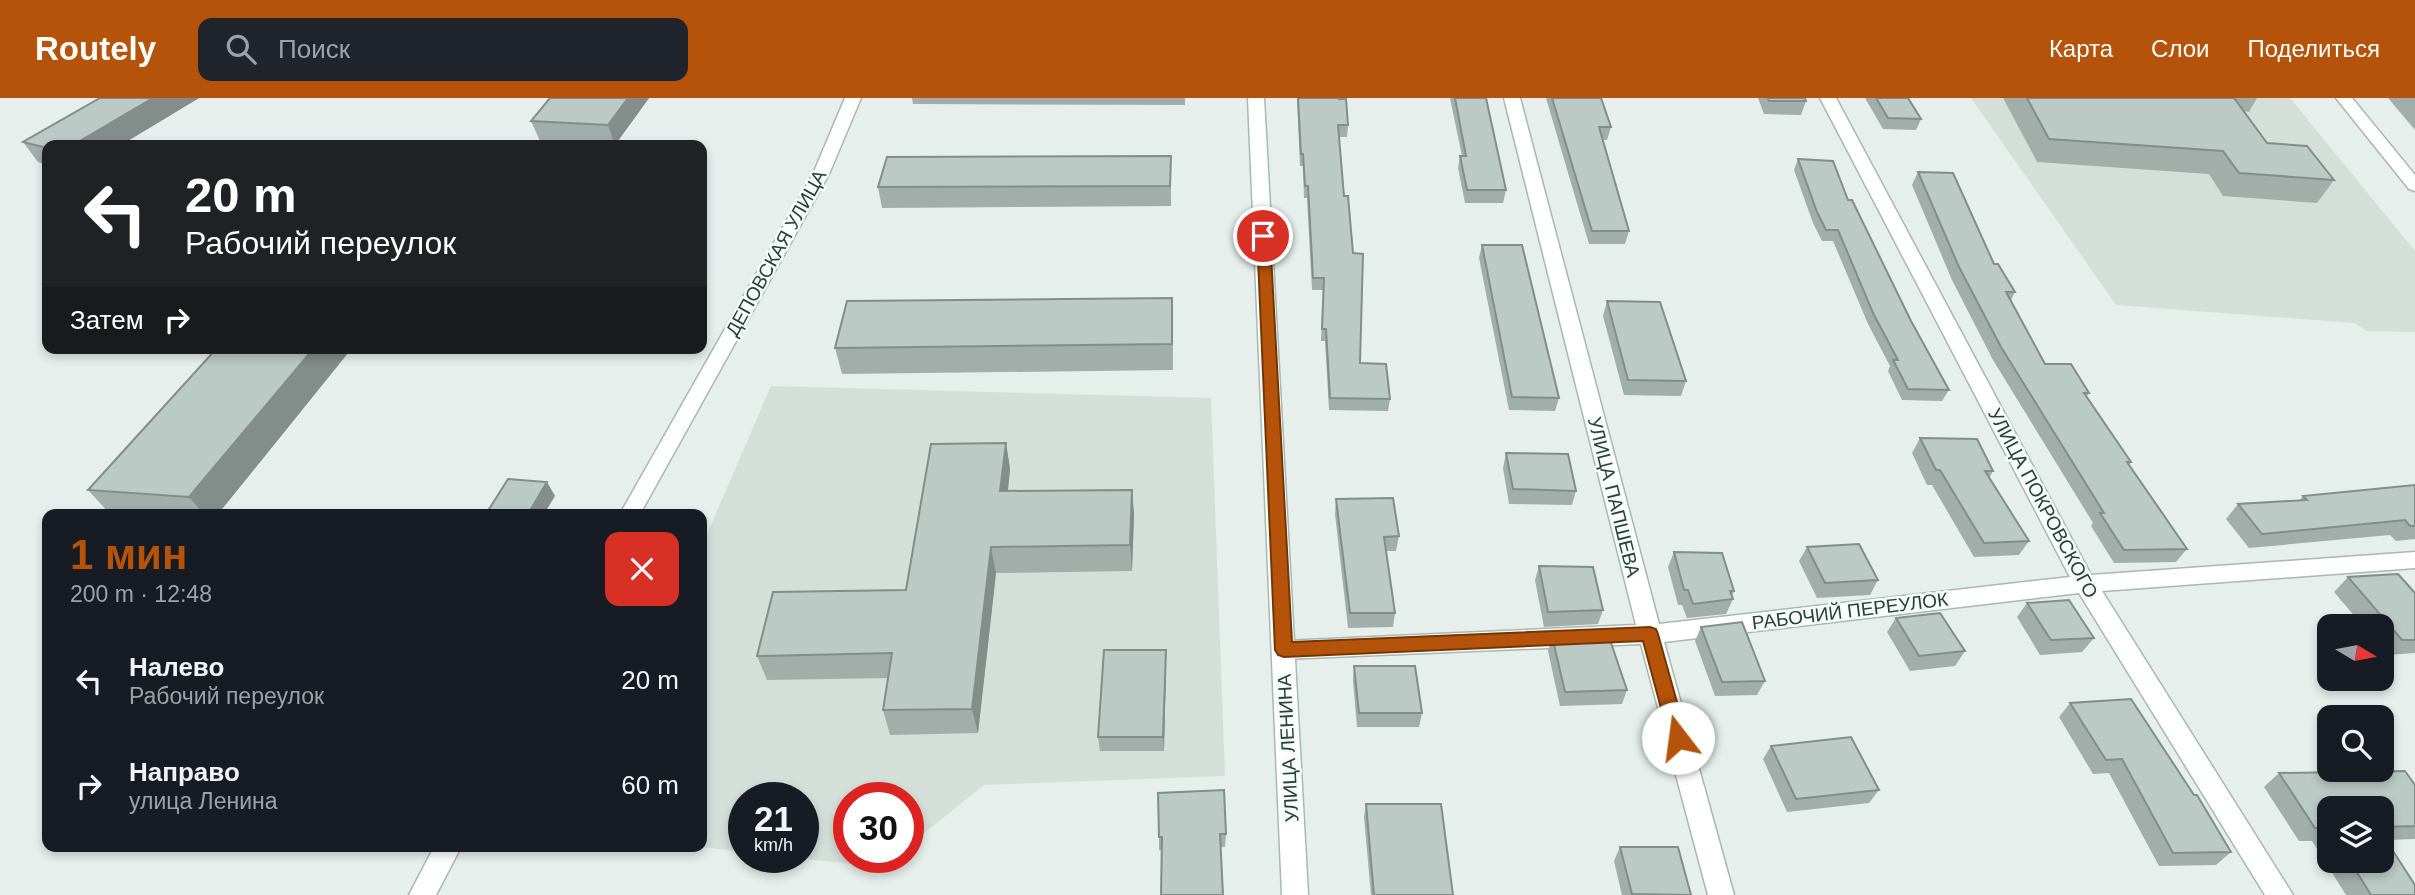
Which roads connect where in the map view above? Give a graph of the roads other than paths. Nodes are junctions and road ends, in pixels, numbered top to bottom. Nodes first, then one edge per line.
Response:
1 (853, 98) edge
2 (1256, 98) edge
3 (1512, 98) edge
4 (1828, 98) edge
5 (2344, 98) edge
6 (2415, 186) edge
7 (633, 509) edge
8 (2415, 560) edge
9 (2085, 584) junction
10 (1650, 634) junction
11 (1284, 650) junction
12 (445, 852) edge
13 (422, 895) edge
14 (1295, 895) edge
15 (1721, 895) edge
16 (2280, 895) edge

1 - 7 street, ДЕПОВСКАЯ УЛИЦА
2 - 11 street, УЛИЦА ЛЕНИНА
3 - 10 street, УЛИЦА ПАПШЕВА
4 - 9 street, УЛИЦА ПОКРОВСКОГО
5 - 6 street
8 - 9 street, РАБОЧИЙ ПЕРЕУЛОК
9 - 10 street, РАБОЧИЙ ПЕРЕУЛОК
9 - 16 street, УЛИЦА ПОКРОВСКОГО
10 - 11 street, РАБОЧИЙ ПЕРЕУЛОК
10 - 15 street, УЛИЦА ПАПШЕВА
11 - 14 street, УЛИЦА ЛЕНИНА
12 - 13 street

